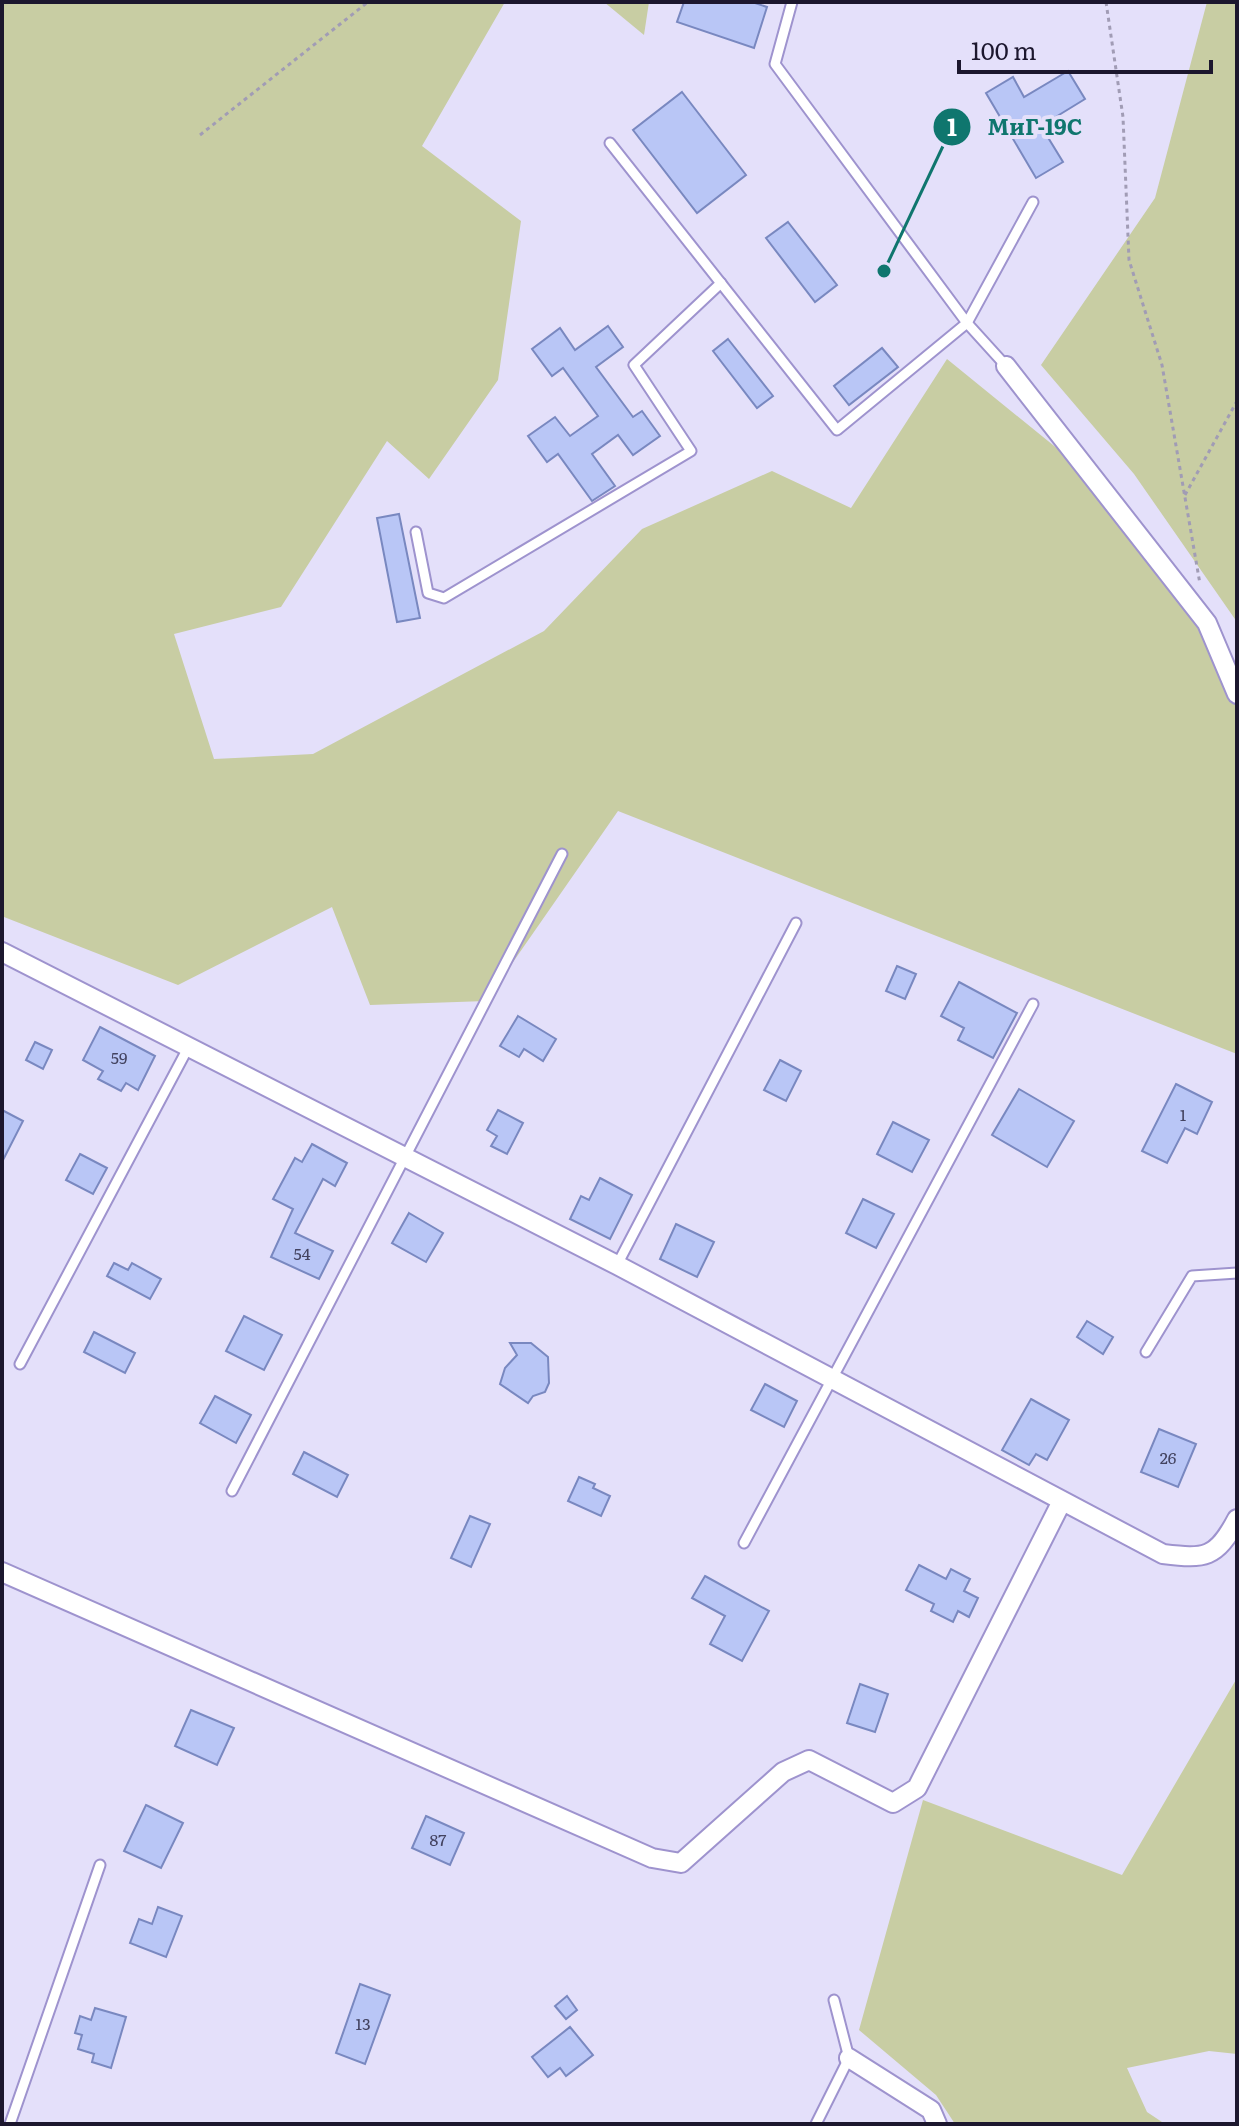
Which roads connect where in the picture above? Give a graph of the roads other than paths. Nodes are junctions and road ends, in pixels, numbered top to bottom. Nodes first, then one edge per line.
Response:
1 (792, 2) edge
2 (610, 143) dead end
3 (1033, 202) dead end
4 (721, 283) junction
5 (967, 323) junction
6 (1006, 366) joint
7 (416, 532) dead end
8 (1237, 694) edge
9 (562, 854) dead end
10 (796, 923) dead end
11 (4, 958) edge
12 (1033, 1004) dead end
13 (188, 1048) junction
14 (403, 1158) junction
15 (617, 1265) junction
16 (1237, 1273) edge
17 (1146, 1352) dead end
18 (20, 1364) dead end
19 (829, 1380) junction
20 (232, 1491) dead end
21 (1061, 1503) junction
22 (1237, 1519) edge
23 (744, 1543) dead end
24 (2, 1572) edge
25 (100, 1865) dead end
26 (834, 2000) dead end
27 (849, 2058) junction
28 (10, 2124) edge
29 (816, 2124) edge
30 (937, 2124) edge

1 - 5 lane
2 - 4 lane
3 - 5 lane
4 - 5 lane
4 - 7 lane
5 - 6 lane
6 - 8 street
9 - 14 lane
10 - 15 lane
11 - 13 street
12 - 19 lane
13 - 14 street
13 - 18 lane
14 - 15 street
14 - 20 lane
15 - 19 street
16 - 17 lane
19 - 21 street
19 - 23 lane
21 - 22 street
21 - 24 street
25 - 28 lane
26 - 27 lane
27 - 29 lane
27 - 30 street

